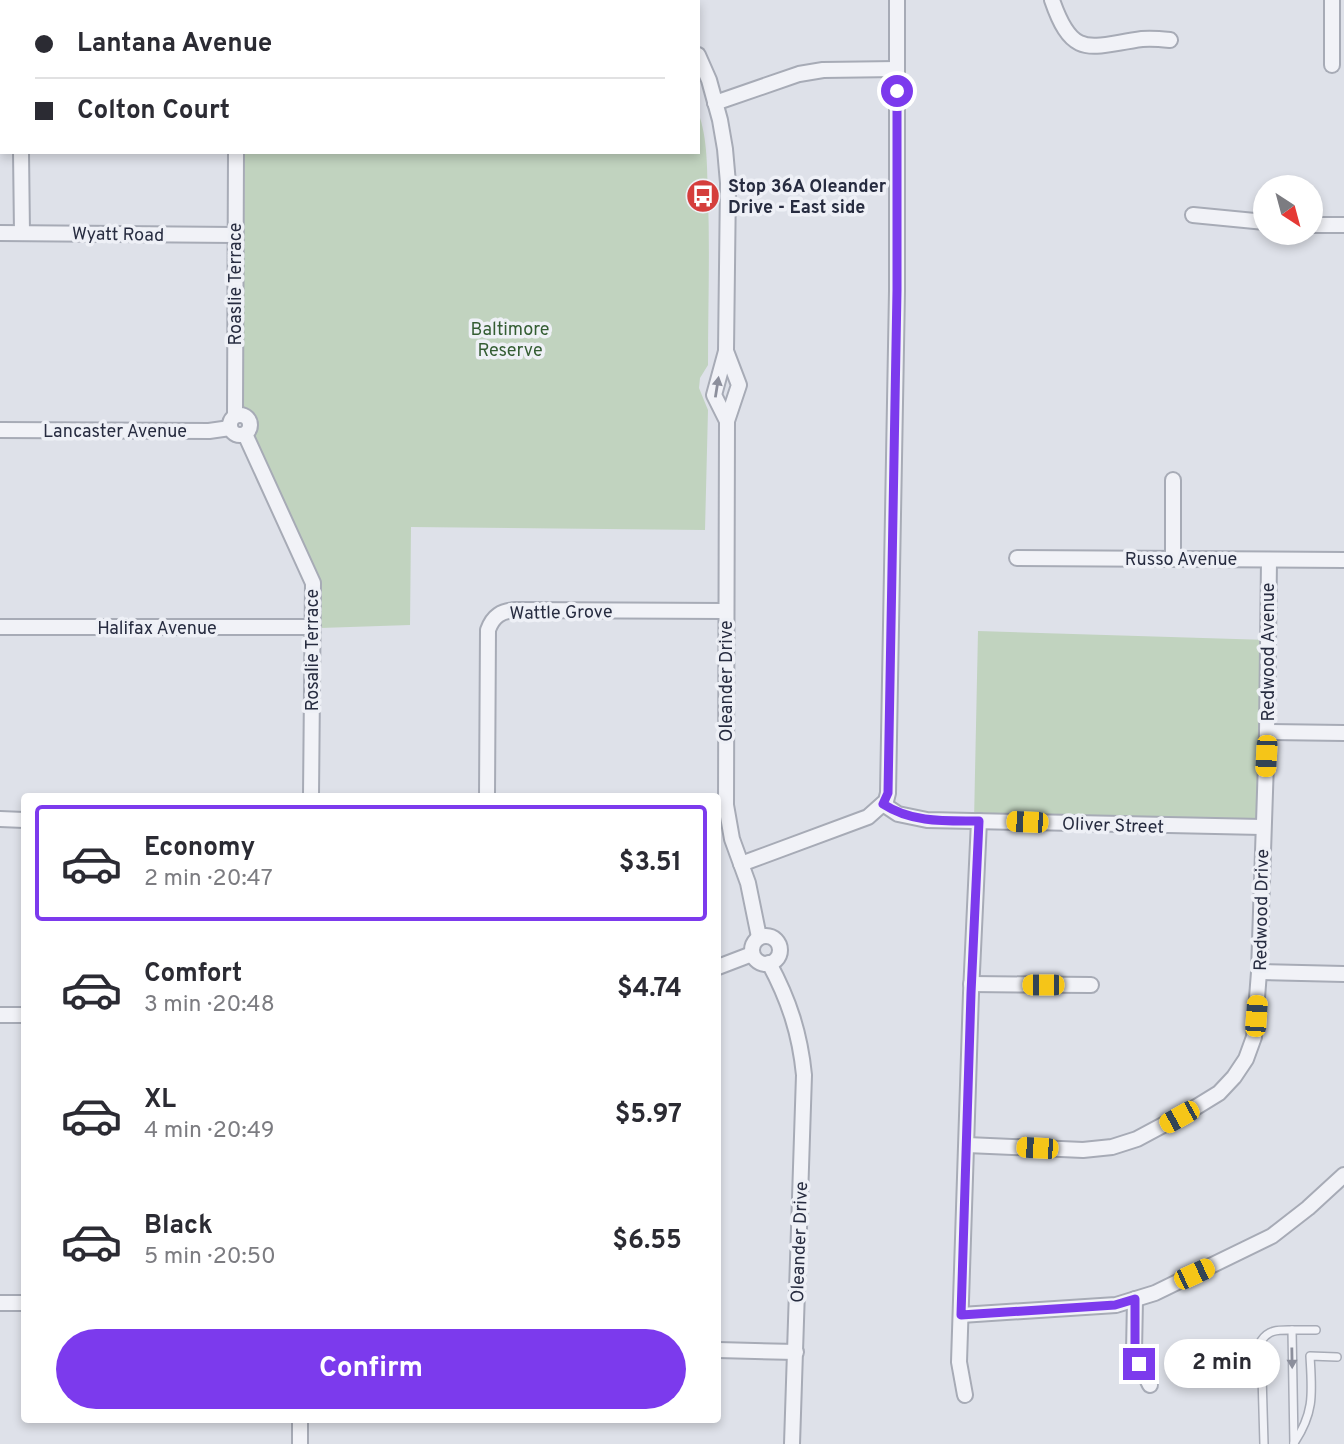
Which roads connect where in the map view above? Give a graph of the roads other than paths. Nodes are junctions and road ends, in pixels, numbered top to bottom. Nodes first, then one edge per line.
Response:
1 (897, 0) edge
2 (1052, 0) edge
3 (1332, 0) edge
4 (1170, 40) dead end
5 (700, 60) edge
6 (1332, 65) dead end
7 (897, 69) junction
8 (715, 103) junction
9 (21, 154) edge
10 (236, 154) edge
11 (1193, 215) dead end
12 (1253, 221) edge
13 (1323, 225) edge
14 (1344, 225) edge
15 (0, 233) edge
16 (22, 233) junction
17 (235, 235) junction
18 (726, 351) junction
19 (727, 421) junction
20 (233, 422) junction
21 (0, 430) edge
22 (1173, 480) dead end
23 (1017, 558) dead end
24 (1173, 559) junction
25 (1269, 560) junction
26 (1344, 560) edge
27 (725, 611) junction
28 (0, 627) edge
29 (313, 627) junction
30 (1267, 732) junction
31 (1344, 733) edge
32 (311, 793) edge
33 (487, 793) edge
34 (883, 804) junction
35 (0, 820) edge
36 (21, 820) edge
37 (979, 821) junction
38 (1262, 827) junction
39 (741, 864) junction
40 (759, 937) junction
41 (752, 954) junction
42 (769, 963) junction
43 (721, 966) edge
44 (1259, 972) junction
45 (1344, 974) edge
46 (971, 984) junction
47 (1091, 985) dead end
48 (0, 1015) edge
49 (21, 1015) edge
50 (967, 1144) junction
51 (1344, 1175) edge
52 (1135, 1299) junction
53 (0, 1303) edge
54 (21, 1303) edge
55 (961, 1315) junction
56 (1316, 1329) dead end
57 (1292, 1330) junction
58 (721, 1350) edge
59 (796, 1352) junction
60 (1336, 1357) dead end
61 (1150, 1385) dead end
62 (965, 1395) dead end
63 (300, 1423) edge
64 (300, 1444) edge
65 (792, 1444) edge
66 (1264, 1444) edge
67 (1292, 1444) edge

1 - 7 street
2 - 4 street
3 - 6 street
5 - 8 street, Oleander Drive
7 - 8 street
7 - 34 street
8 - 18 street, Oleander Drive
9 - 16 street
10 - 17 street, Roaslie Terrace
11 - 12 street
13 - 14 street
15 - 16 street, Wyatt Road
16 - 17 street, Wyatt Road
17 - 20 street, Roaslie Terrace
18 - 19 street, Oleander Drive
19 -> 18 street, Oleander Drive
19 - 27 street, Oleander Drive
20 - 21 street, Lancaster Avenue
20 - 29 street, Rosalie Terrace
22 - 24 street
23 - 24 street, Russo Avenue
24 - 25 street, Russo Avenue
25 - 26 street, Russo Avenue
25 - 30 street, Redwood Avenue
27 - 33 street, Wattle Grove
27 - 39 street, Oleander Drive
28 - 29 street, Halifax Avenue
29 - 32 street, Rosalie Terrace
30 - 31 street
30 - 38 street, Redwood Avenue
34 - 37 street, Oliver Street
34 - 39 street
35 - 36 street
37 - 38 street, Oliver Street
37 - 46 street
38 - 44 street, Redwood Drive
39 - 40 street, Oleander Drive
40 - 41 street
40 - 42 street
41 - 42 street
41 - 43 street
42 - 59 street, Oleander Drive
44 - 45 street
44 - 50 street, Redwood Drive
46 - 47 street
46 - 50 street
48 - 49 street
50 - 55 street
51 - 52 street
52 - 55 street
52 - 61 street
53 - 54 street
55 - 62 street
56 - 57 lane
57 - 66 lane
57 -> 67 lane
58 - 59 street
59 - 65 street, Oleander Drive
60 - 67 lane
63 - 64 street

